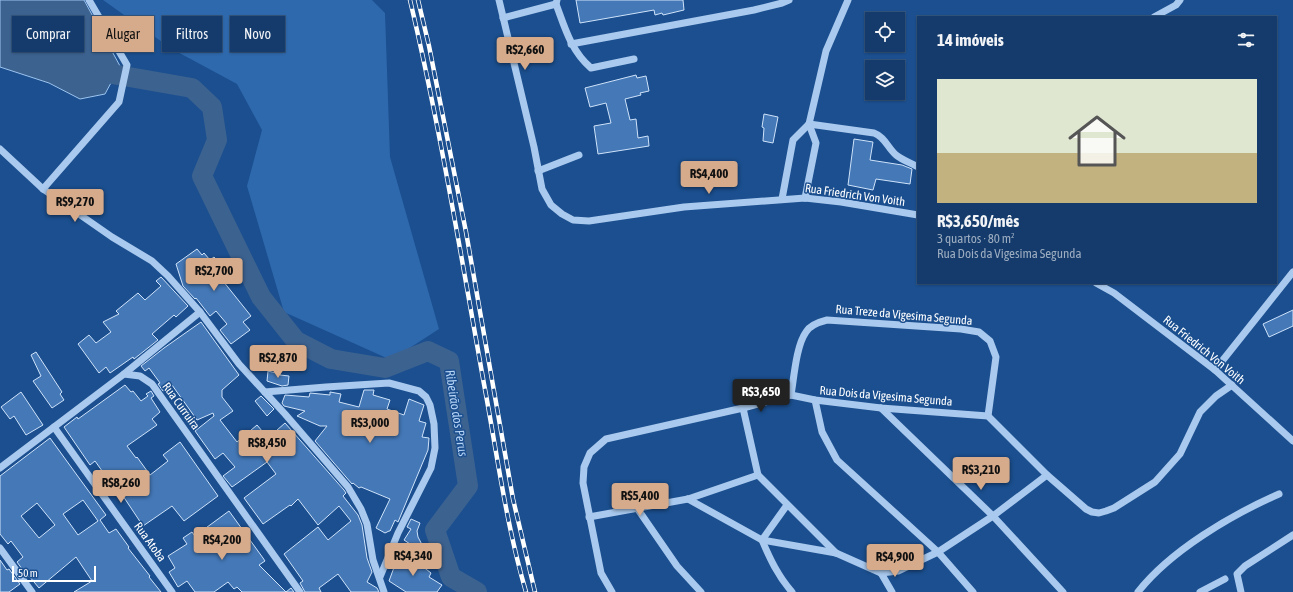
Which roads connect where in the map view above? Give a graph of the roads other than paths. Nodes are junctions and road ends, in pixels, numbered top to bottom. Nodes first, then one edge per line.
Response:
1 (88, 0) edge
2 (499, 0) edge
3 (789, 0) edge
4 (848, 0) edge
5 (1180, 0) edge
6 (556, 2) edge
7 (1156, 16) edge
8 (503, 18) junction
9 (571, 44) junction
10 (634, 58) dead end
11 (809, 124) junction
12 (0, 149) edge
13 (579, 155) dead end
14 (917, 166) edge
15 (538, 172) junction
16 (43, 189) junction
17 (805, 198) junction
18 (782, 199) junction
19 (917, 215) edge
20 (1293, 272) edge
21 (1098, 284) edge
22 (200, 312) junction
23 (1215, 370) junction
24 (124, 374) junction
25 (1232, 385) junction
26 (264, 392) junction
27 (791, 396) junction
28 (815, 400) junction
29 (743, 408) junction
30 (881, 408) junction
31 (988, 416) junction
32 (54, 427) junction
33 (1293, 441) edge
34 (0, 468) edge
35 (758, 475) junction
36 (1047, 475) junction
37 (1279, 494) dead end
38 (688, 499) junction
39 (787, 505) junction
40 (637, 508) junction
41 (993, 516) junction
42 (590, 517) junction
43 (1293, 535) edge
44 (762, 540) junction
45 (0, 548) edge
46 (938, 552) junction
47 (836, 553) junction
48 (881, 573) junction
49 (380, 577) junction
50 (1225, 579) dead end
51 (32, 592) edge
52 (172, 592) edge
53 (300, 592) edge
54 (384, 592) edge
55 (612, 592) edge
56 (701, 592) edge
57 (792, 592) edge
58 (892, 592) edge
59 (973, 592) edge
60 (1063, 592) edge
61 (1138, 592) edge
62 (1200, 592) edge
63 (1241, 592) edge

1 - 16 street
2 - 8 street, Rua Friedrich Von Voith
3 - 9 street
4 - 11 street
5 - 7 street
6 - 8 street
6 - 9 street
8 - 15 street, Rua Friedrich Von Voith
9 - 10 street
11 - 14 street
11 - 17 street
11 - 18 street
12 - 16 street
13 - 15 street
15 - 18 street, Rua Friedrich Von Voith
16 - 22 street
17 - 18 street, Rua Friedrich Von Voith
17 - 19 street, Rua Friedrich Von Voith
20 - 23 street
21 - 23 street, Rua Friedrich Von Voith
22 - 24 street
22 - 26 street
23 - 25 street, Rua Friedrich Von Voith
24 - 32 street
24 - 53 street, Rua Curruira
25 - 33 street, Rua Friedrich Von Voith
25 - 36 street
26 - 49 street
26 - 49 street
27 - 28 street, Rua Dois da Vigesima Segunda
27 - 29 street, Rua Dois da Vigesima Segunda
27 - 31 street, Rua Treze da Vigesima Segunda
28 - 30 street, Rua Dois da Vigesima Segunda
28 - 46 street
29 - 35 street
29 - 42 street, Rua Dois da Vigesima Segunda
30 - 31 street, Rua Dois da Vigesima Segunda
30 - 41 street
31 - 36 street
32 - 34 street
32 - 52 street, Rua Atoba
35 - 38 street
35 - 39 street
36 - 41 street
37 - 61 street
38 - 40 street
38 - 44 street
39 - 44 street
39 - 47 street
40 - 42 street
40 - 56 street
41 - 46 street
41 - 60 street
42 - 55 street, Rua Dois da Vigesima Segunda
43 - 63 street
44 - 47 street
44 - 57 street
45 - 51 street
46 - 48 street
46 - 59 street
47 - 48 street
48 - 58 street
49 - 54 street
50 - 62 street

